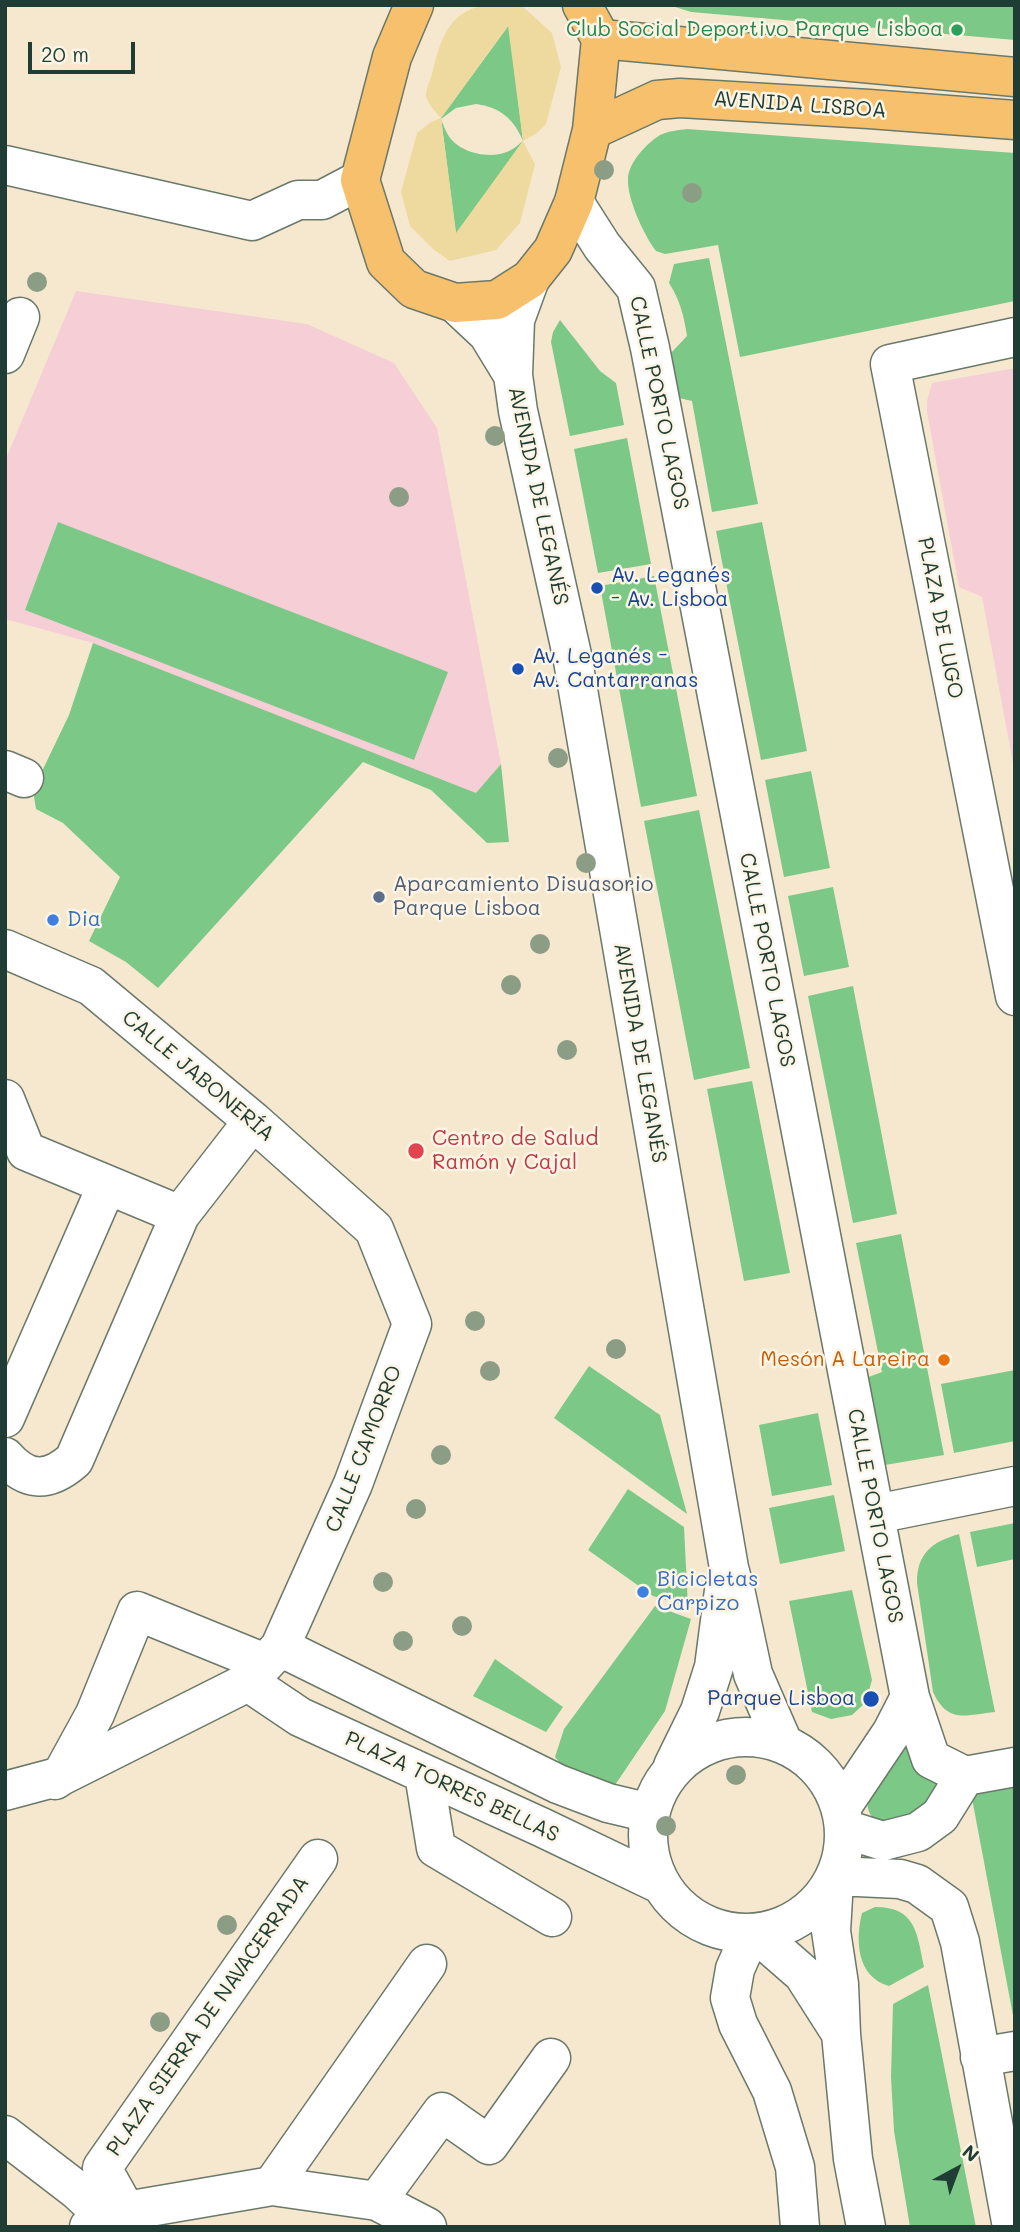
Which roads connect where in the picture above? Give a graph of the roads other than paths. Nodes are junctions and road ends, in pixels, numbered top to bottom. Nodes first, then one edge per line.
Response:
1 (414, 5) edge
2 (582, 5) edge
3 (601, 40) junction
4 (1015, 77) edge
5 (1015, 120) edge
6 (592, 130) junction
7 (5, 164) edge
8 (360, 180) junction
9 (575, 202) junction
10 (530, 279) junction
11 (455, 303) junction
12 (20, 317) dead end
13 (1015, 337) edge
14 (5, 354) edge
15 (513, 375) junction
16 (5, 949) edge
17 (1015, 996) edge
18 (5, 1099) edge
19 (253, 1121) junction
20 (107, 1185) junction
21 (180, 1216) junction
22 (374, 1229) joint
23 (5, 1418) edge
24 (5, 1457) edge
25 (1015, 1486) edge
26 (876, 1514) junction
27 (729, 1568) junction
28 (270, 1655) junction
29 (910, 1697) junction
30 (892, 1732) junction
31 (792, 1749) junction
32 (1015, 1767) edge
33 (673, 1768) junction
34 (424, 1774) junction
35 (61, 1776) junction
36 (965, 1776) junction
37 (5, 1791) edge
38 (650, 1813) junction
39 (5, 1814) edge
40 (843, 1818) junction
41 (318, 1859) dead end
42 (835, 1878) junction
43 (660, 1884) junction
44 (552, 1917) dead end
45 (753, 1933) junction
46 (427, 1964) dead end
47 (841, 2034) junction
48 (997, 2054) edge
49 (551, 2058) dead end
50 (5, 2135) edge
51 (272, 2186) junction
52 (377, 2201) junction
53 (108, 2218) edge
54 (427, 2227) edge
55 (800, 2227) edge
56 (866, 2227) edge
57 (1012, 2227) edge

1 - 8 main road
2 - 3 main road
3 - 4 main road
3 - 6 main road
5 - 6 main road, AVENIDA LISBOA
6 - 9 main road
7 - 8 street
8 - 11 main road
9 - 10 main road
9 - 26 street, CALLE PORTO LAGOS
10 - 11 main road
10 - 15 street, AVENIDA DE LEGANÉS
11 - 15 street, AVENIDA DE LEGANÉS
12 - 14 street
13 - 17 street, PLAZA DE LUGO
15 - 27 street, AVENIDA DE LEGANÉS
16 - 19 street, CALLE JABONERÍA
18 - 20 street
19 - 21 street
19 - 22 street, CALLE JABONERÍA
20 - 21 street
20 - 23 street
21 - 24 street
22 - 28 street, CALLE CAMORRO
25 - 26 street
26 - 29 street, CALLE PORTO LAGOS
27 - 31 street, AVENIDA DE LEGANÉS
27 - 33 street, AVENIDA DE LEGANÉS
28 - 34 street, PLAZA TORRES BELLAS
28 - 35 street
28 - 35 street
28 - 38 street
29 - 30 street
29 - 36 street, CALLE PORTO LAGOS
30 - 31 street
30 - 40 street
31 - 33 street
31 - 40 street
32 - 36 street
33 - 38 street
34 - 43 street, PLAZA TORRES BELLAS
34 - 44 street
35 - 37 street
35 - 39 street
36 - 40 street
38 - 43 street
40 - 42 street
41 - 53 street, PLAZA SIERRA DE NAVACERRADA
42 - 45 street
42 - 47 street
42 - 48 street
43 - 45 street
45 - 47 street
45 - 55 street
46 - 51 street
47 - 56 street
48 - 57 street
49 - 52 street
50 - 53 street
51 - 52 street
51 - 53 street
52 - 54 street

